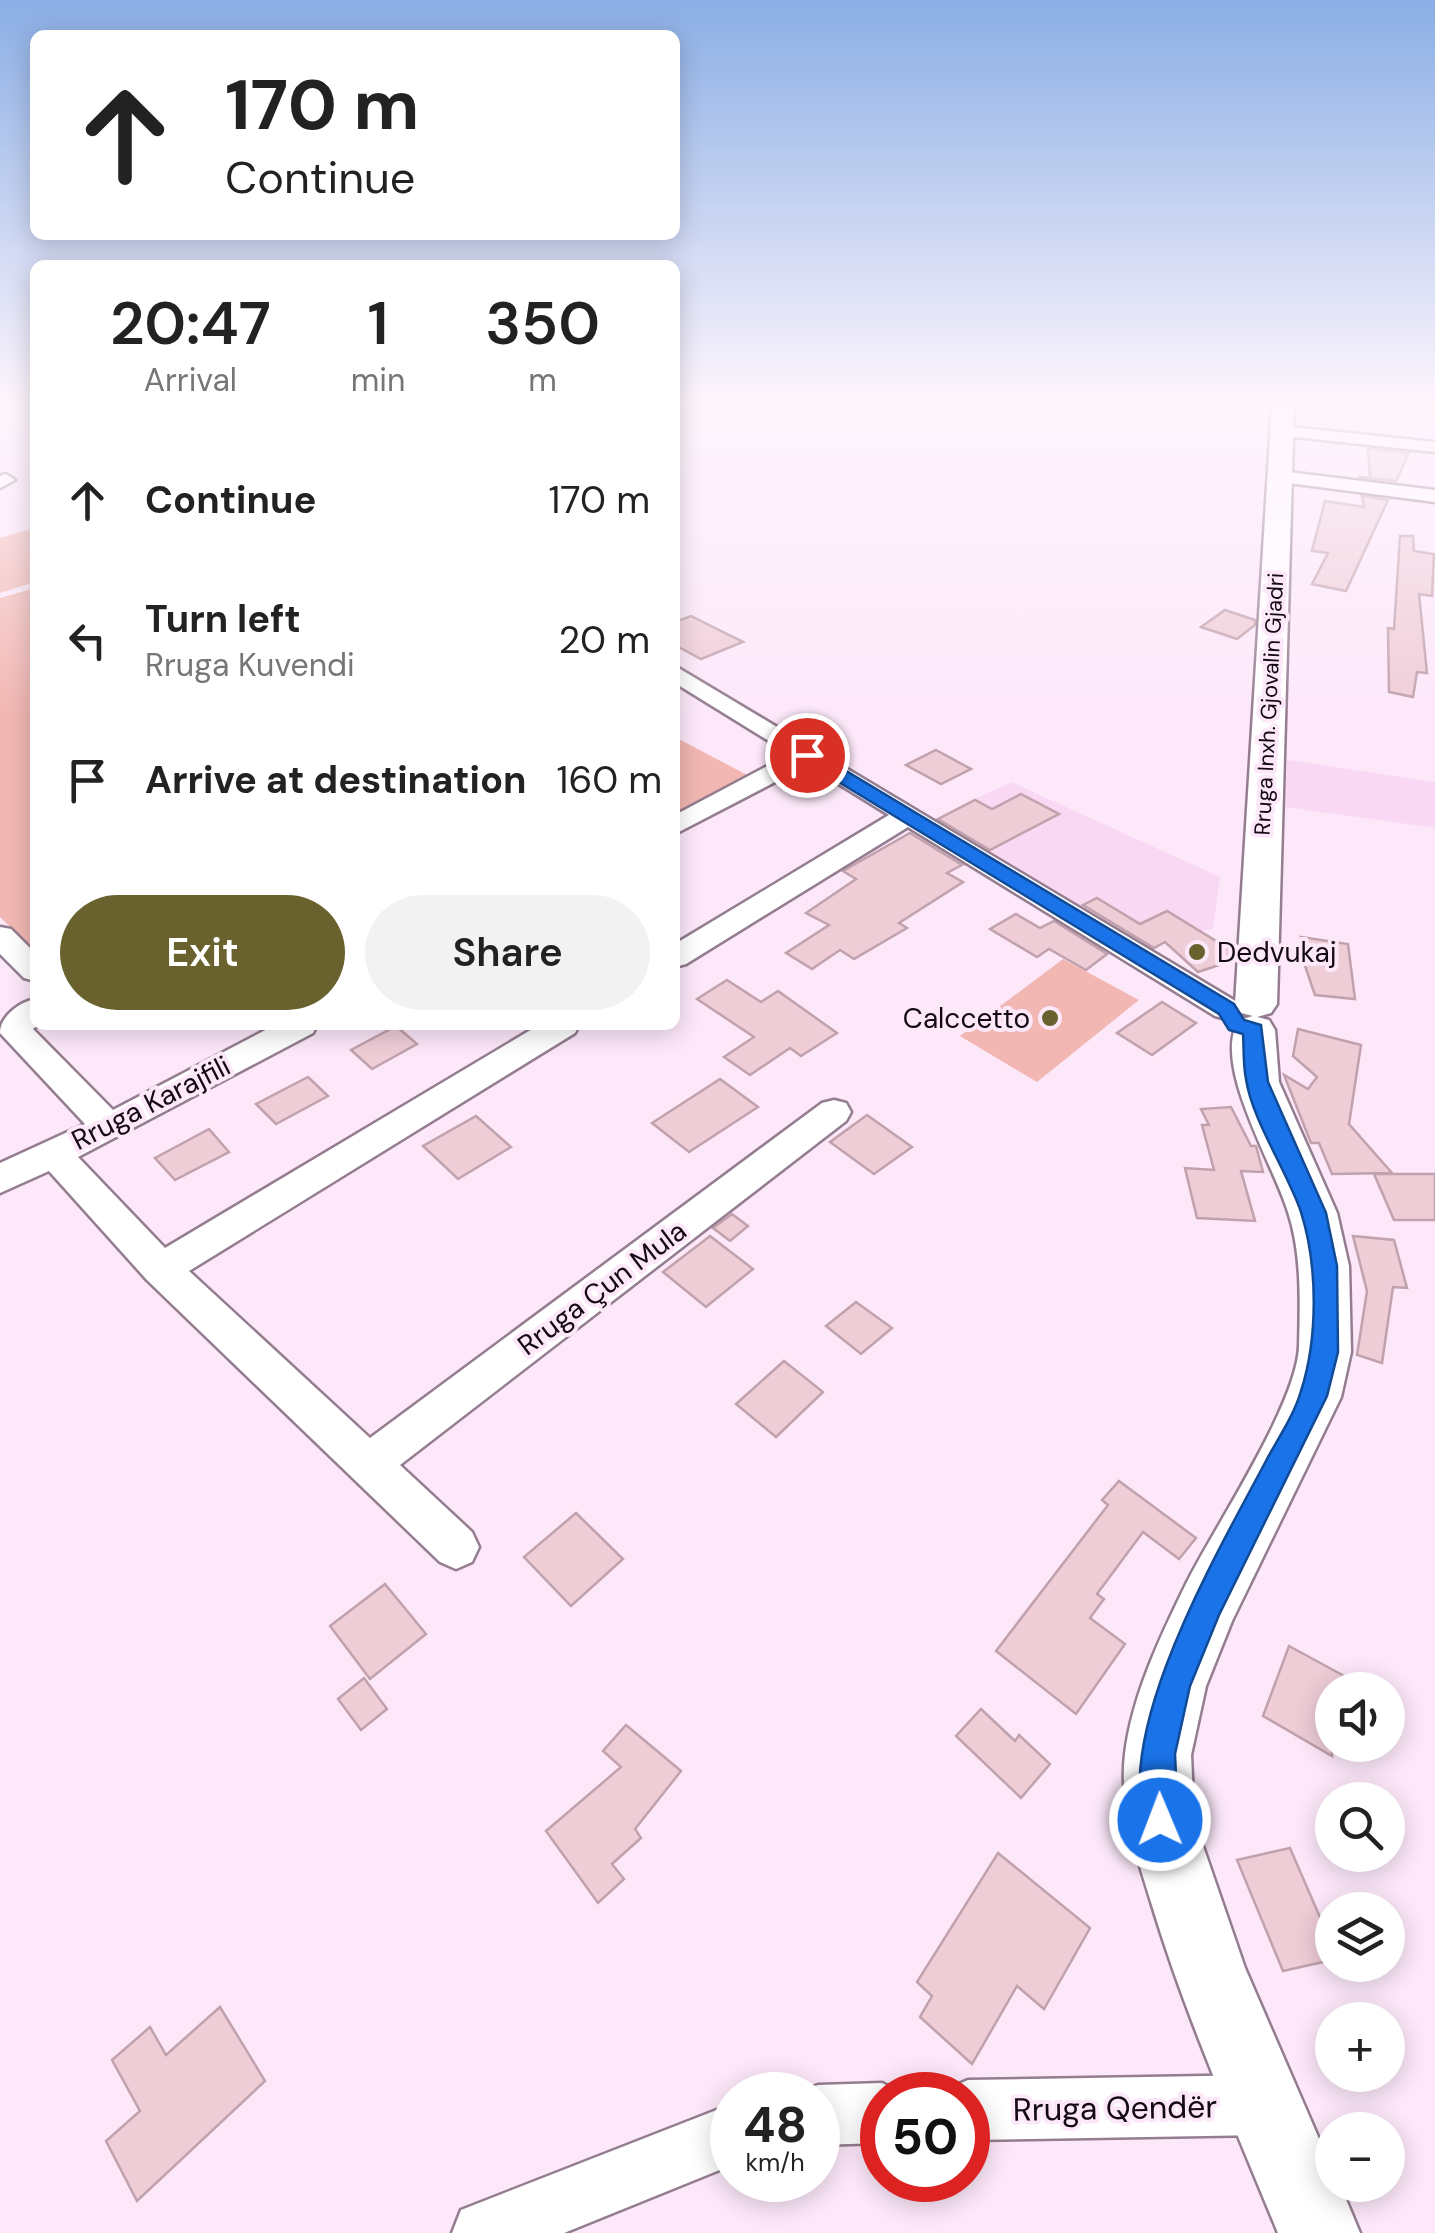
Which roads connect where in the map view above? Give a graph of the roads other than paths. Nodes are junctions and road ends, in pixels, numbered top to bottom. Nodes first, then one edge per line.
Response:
1 (1278, 508) edge
2 (680, 676) edge
3 (807, 755) junction
4 (908, 815) junction
5 (680, 823) edge
6 (0, 936) edge
7 (680, 954) edge
8 (30, 966) edge
9 (1245, 1014) junction
10 (30, 1015) edge
11 (292, 1030) edge
12 (555, 1030) edge
13 (834, 1112) dead end
14 (109, 1127) junction
15 (53, 1154) junction
16 (0, 1179) edge
17 (161, 1269) junction
18 (370, 1463) junction
19 (456, 1547) dead end
20 (1263, 2106) junction
21 (990, 2110) edge
22 (710, 2144) edge
23 (484, 2233) edge
24 (1319, 2233) edge

1 - 9 main road, Rruga Inxh. Gjovalin Gjadri
2 - 3 street
3 - 4 street
3 - 5 street
4 - 7 street
4 - 9 street
6 - 8 street
9 - 20 main road, Rruga Inxh. Gjovalin Gjadri
10 - 14 street
11 - 14 street, Rruga Karajfili
12 - 17 street
13 - 18 street, Rruga Çun Mula
14 - 15 street, Rruga Karajfili
15 - 16 street, Rruga Karajfili
15 - 17 street
17 - 18 street
18 - 19 street
20 - 21 street, Rruga Qendër
20 - 24 main road, Rruga Inxh. Gjovalin Gjadri
22 - 23 street

